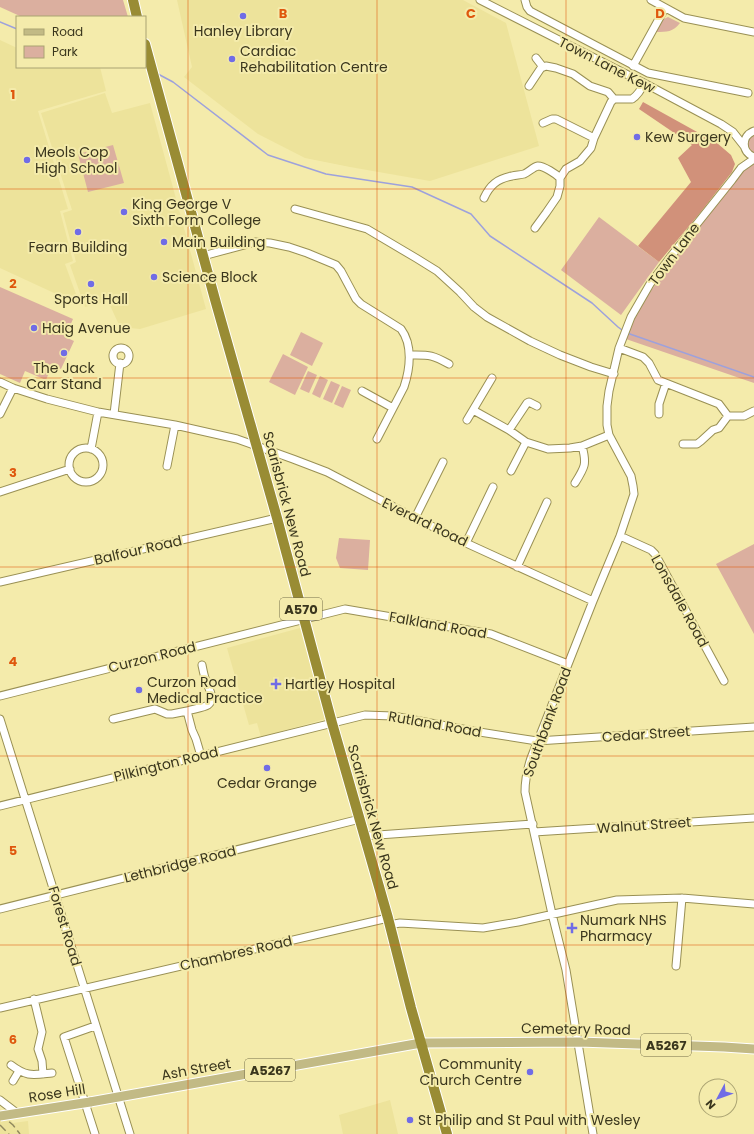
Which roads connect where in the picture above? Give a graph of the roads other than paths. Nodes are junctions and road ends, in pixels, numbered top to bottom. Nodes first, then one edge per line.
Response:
1 (133, 0) edge
2 (480, 0) edge
3 (525, 0) edge
4 (652, 0) edge
5 (665, 8) junction
6 (138, 16) edge
7 (754, 32) edge
8 (146, 48) edge
9 (536, 58) dead end
10 (634, 66) junction
11 (543, 67) junction
12 (644, 84) junction
13 (529, 86) dead end
14 (748, 93) dead end
15 (614, 99) junction
16 (543, 122) dead end
17 (732, 132) junction
18 (752, 132) edge
19 (594, 138) junction
20 (744, 147) junction
21 (754, 158) edge
22 (510, 168) dead end
23 (741, 168) junction
24 (512, 176) junction
25 (560, 178) junction
26 (484, 198) dead end
27 (296, 209) dead end
28 (535, 228) dead end
29 (203, 256) junction
30 (619, 348) junction
31 (410, 355) junction
32 (120, 363) dead end
33 (449, 364) dead end
34 (614, 374) junction
35 (492, 378) dead end
36 (0, 382) edge
37 (666, 383) junction
38 (13, 388) junction
39 (362, 391) dead end
40 (537, 406) dead end
41 (393, 408) junction
42 (473, 410) junction
43 (754, 411) edge
44 (98, 412) junction
45 (0, 414) edge
46 (114, 414) junction
47 (659, 414) dead end
48 (728, 416) junction
49 (467, 420) dead end
50 (175, 425) junction
51 (509, 430) junction
52 (609, 435) junction
53 (377, 439) dead end
54 (526, 442) junction
55 (683, 444) dead end
56 (257, 446) junction
57 (582, 446) junction
58 (91, 449) junction
59 (443, 462) dead end
60 (167, 466) dead end
61 (70, 469) junction
62 (511, 471) dead end
63 (575, 483) dead end
64 (493, 487) dead end
65 (0, 492) edge
66 (547, 502) dead end
67 (277, 518) junction
68 (415, 518) junction
69 (620, 536) junction
70 (466, 543) junction
71 (517, 567) junction
72 (0, 582) edge
73 (593, 601) junction
74 (304, 618) junction
75 (568, 664) junction
76 (202, 665) dead end
77 (724, 681) dead end
78 (0, 696) edge
79 (186, 711) junction
80 (0, 719) edge
81 (113, 720) dead end
82 (332, 723) junction
83 (754, 727) edge
84 (538, 742) junction
85 (201, 756) junction
86 (25, 800) junction
87 (0, 806) edge
88 (754, 818) edge
89 (360, 819) junction
90 (532, 824) junction
91 (534, 832) junction
92 (364, 836) junction
93 (55, 895) junction
94 (682, 898) junction
95 (754, 904) edge
96 (0, 909) edge
97 (552, 914) junction
98 (388, 921) junction
99 (676, 966) dead end
100 (85, 988) junction
101 (34, 999) junction
102 (0, 1008) edge
103 (96, 1026) junction
104 (579, 1042) junction
105 (421, 1043) junction
106 (754, 1049) edge
107 (11, 1065) dead end
108 (19, 1071) junction
109 (52, 1073) dead end
110 (42, 1074) junction
111 (13, 1081) dead end
112 (118, 1098) junction
113 (1, 1101) edge
114 (17, 1113) junction
115 (0, 1116) edge
116 (95, 1134) edge
117 (130, 1134) edge
118 (447, 1134) edge
119 (593, 1134) edge

1 - 6 highway
2 - 12 street, Town Lane Kew
3 - 10 street
4 - 5 street
5 - 7 street
5 - 10 street
8 - 29 highway, Scarisbrick New Road / A570
9 - 11 street
10 - 14 street
11 - 13 street
11 - 15 street
12 - 15 street
12 - 17 street, Town Lane Kew
15 - 19 street
16 - 19 street
17 - 18 street
17 - 20 street, Town Lane Kew
18 - 20 street
19 - 25 street
20 - 21 street, Town Lane Kew
20 - 23 street, Town Lane
21 - 23 street, Town Lane
22 - 24 street
23 - 30 street, Town Lane
24 - 25 street
24 - 26 street
25 - 28 street
27 - 34 street
29 - 31 street
29 - 56 highway, Scarisbrick New Road / A570
30 - 34 street, Southbank Road
30 - 37 street
31 - 33 street
31 - 41 street
32 - 46 street
34 - 52 street, Southbank Road
35 - 42 street
36 - 38 street
37 - 47 street
37 - 48 street
38 - 44 street
38 - 45 street
39 - 41 street
40 - 51 street
41 - 53 street
42 - 49 street
42 - 51 street
43 - 48 street
44 - 46 street
44 - 58 street
46 - 50 street
48 - 55 street
50 - 56 street
50 - 60 street
51 - 54 street
52 - 57 street
52 - 69 street, Southbank Road
54 - 57 street
54 - 62 street
56 - 67 highway, Scarisbrick New Road / A570
56 - 68 street, Everard Road
57 - 63 street
58 - 61 street
58 - 61 street
59 - 68 street
61 - 65 street
64 - 70 street
66 - 71 street
67 - 72 street, Balfour Road
67 - 74 highway, Scarisbrick New Road / A570
68 - 70 street, Everard Road
69 - 73 street, Southbank Road
69 - 77 street, Lonsdale Road
70 - 71 street, Everard Road
71 - 73 street, Everard Road
73 - 75 street, Southbank Road
74 - 75 street, Falkland Road
74 - 78 street, Curzon Road
74 - 82 highway, Scarisbrick New Road / A570
75 - 84 street, Southbank Road
76 - 79 street
79 - 81 street
79 - 85 street
80 - 86 street, Forest Road
82 - 84 street, Rutland Road
82 - 85 street, Pilkington Road
82 - 89 highway, Scarisbrick New Road / A570
83 - 84 street, Cedar Street
84 - 90 street, Southbank Road
85 - 86 street, Pilkington Road
86 - 87 street, Pilkington Road
86 - 93 street, Forest Road
88 - 91 street, Walnut Street
89 - 92 highway, Scarisbrick New Road / A570
89 - 93 street, Lethbridge Road
90 - 91 street, Southbank Road
90 - 92 street
91 - 97 street, Southbank Road
92 - 98 highway, Scarisbrick New Road / A570
93 - 96 street, Lethbridge Road
93 - 100 street, Forest Road
94 - 95 street, Chambres Road
94 - 97 street, Chambres Road
94 - 99 street
97 - 98 street, Chambres Road
97 - 104 street, Southbank Road
98 - 100 street, Chambres Road
98 - 105 highway, Scarisbrick New Road / A570
100 - 101 street, Chambres Road
100 - 103 street, Forest Road
101 - 102 street, Chambres Road
101 - 110 street
103 - 112 street, Forest Road
103 - 116 street
104 - 105 main road, Cemetery Road / A5267
104 - 106 main road, Cemetery Road / A5267
104 - 119 street, Southbank Road
105 - 112 main road, Ash Street / A5267
105 - 118 highway, Scarisbrick New Road / A570
107 - 108 street
108 - 110 street
108 - 111 street
109 - 110 street
112 - 114 main road, Rose Hill / A5267, bridge
112 - 117 street, Forest Road
113 - 114 street
114 - 115 main road, Rose Hill / A5267, bridge

